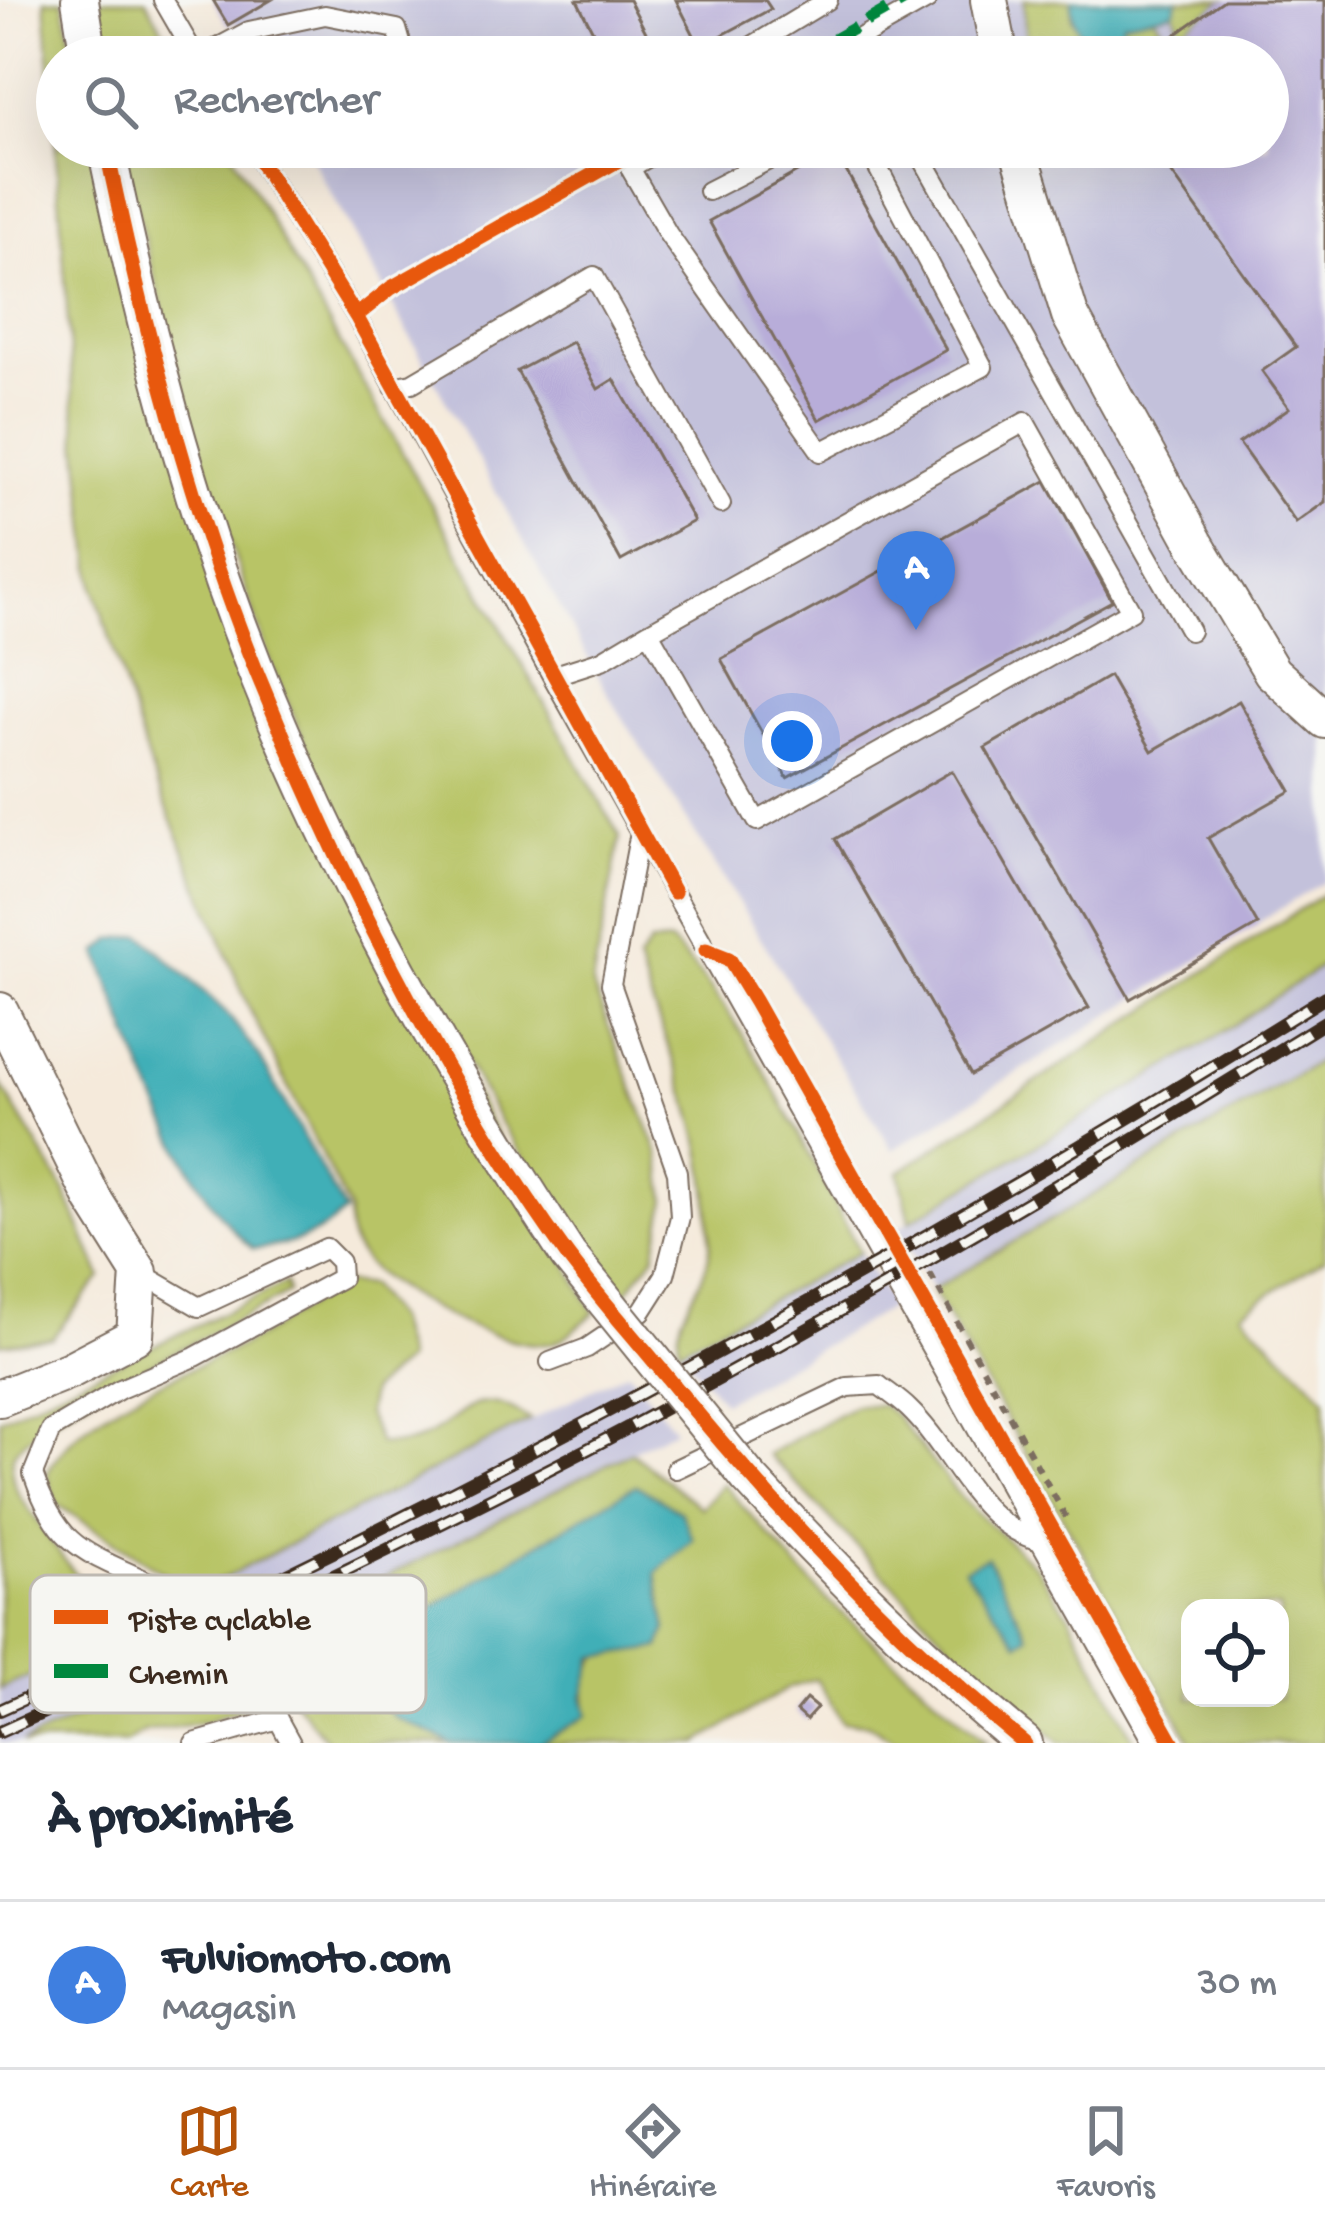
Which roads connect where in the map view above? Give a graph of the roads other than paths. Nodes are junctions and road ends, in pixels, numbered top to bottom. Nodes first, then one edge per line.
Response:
1 (80, 0) edge
2 (164, 0) edge
3 (828, 0) edge
4 (927, 0) edge
5 (989, 0) edge
6 (86, 36) edge
7 (185, 36) edge
8 (241, 36) edge
9 (399, 36) edge
10 (769, 36) edge
11 (878, 36) edge
12 (996, 36) edge
13 (110, 168) edge
14 (264, 168) edge
15 (629, 168) edge
16 (752, 168) edge
17 (878, 168) edge
18 (928, 168) edge
19 (1024, 168) edge
20 (708, 190) dead end
21 (394, 387) junction
22 (721, 504) dead end
23 (1190, 631) dead end
24 (650, 632) junction
25 (552, 676) junction
26 (1325, 720) edge
27 (640, 832) junction
28 (0, 1011) edge
29 (139, 1272) junction
30 (550, 1362) dead end
31 (0, 1398) edge
32 (676, 1469) dead end
33 (1051, 1543) junction
34 (134, 1575) edge
35 (274, 1713) edge
36 (278, 1719) junction
37 (194, 1743) edge
38 (291, 1743) edge
39 (1024, 1743) edge
40 (1154, 1743) edge

1 - 6 street
2 - 7 lane
3 - 10 lane
4 - 11 lane
5 - 12 street
8 - 9 lane
13 - 39 street, bridge
14 - 21 lane
15 - 17 lane
16 - 20 lane
18 - 23 lane
19 - 26 street
21 - 22 lane
21 - 25 lane
24 - 24 lane
24 - 25 lane
25 - 27 lane
27 - 30 lane
27 - 33 lane
28 - 29 street
29 - 31 street
29 - 34 lane
32 - 33 lane
33 - 40 lane
35 - 36 lane
36 - 37 lane
36 - 38 lane

